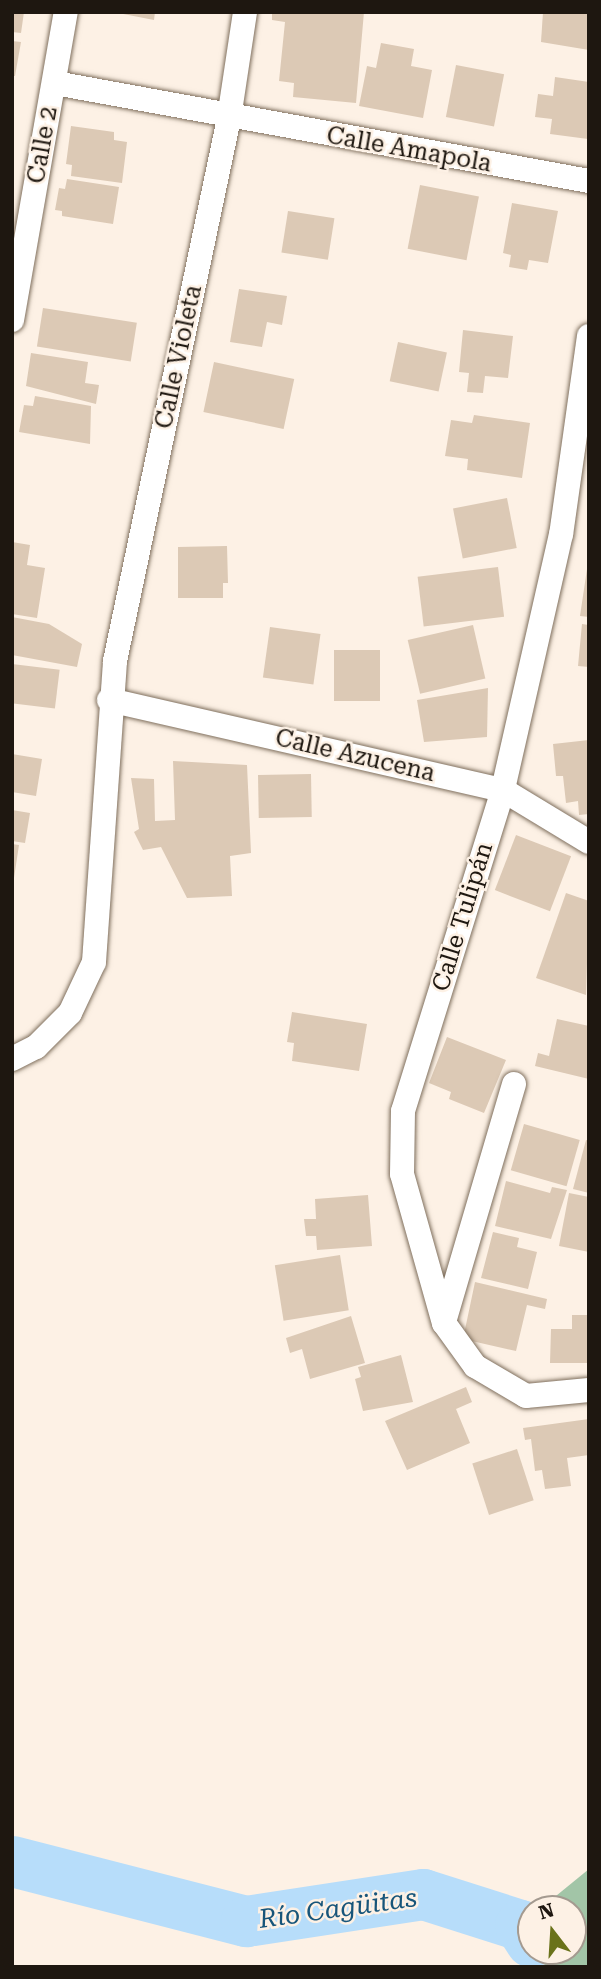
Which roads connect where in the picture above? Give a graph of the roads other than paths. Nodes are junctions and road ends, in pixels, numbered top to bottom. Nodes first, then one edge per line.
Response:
1 (66, 12) edge
2 (245, 12) edge
3 (55, 83) junction
4 (229, 118) junction
5 (589, 181) edge
6 (12, 320) edge
7 (589, 336) edge
8 (109, 701) junction
9 (503, 790) junction
10 (589, 842) edge
11 (12, 1059) edge
12 (514, 1084) dead end
13 (444, 1322) junction
14 (589, 1390) edge

1 - 3 street, Calle 2
2 - 4 street, Calle Violeta
3 - 4 street, Calle Amapola
3 - 6 street, Calle 2
4 - 5 street, Calle Amapola
4 - 8 street, Calle Violeta
7 - 9 street, Calle Tulipán
8 - 9 street, Calle Azucena
8 - 11 street, Calle Violeta
9 - 10 street, Calle Azucena
9 - 13 street, Calle Tulipán
12 - 13 street
13 - 14 street, Calle Tulipán

